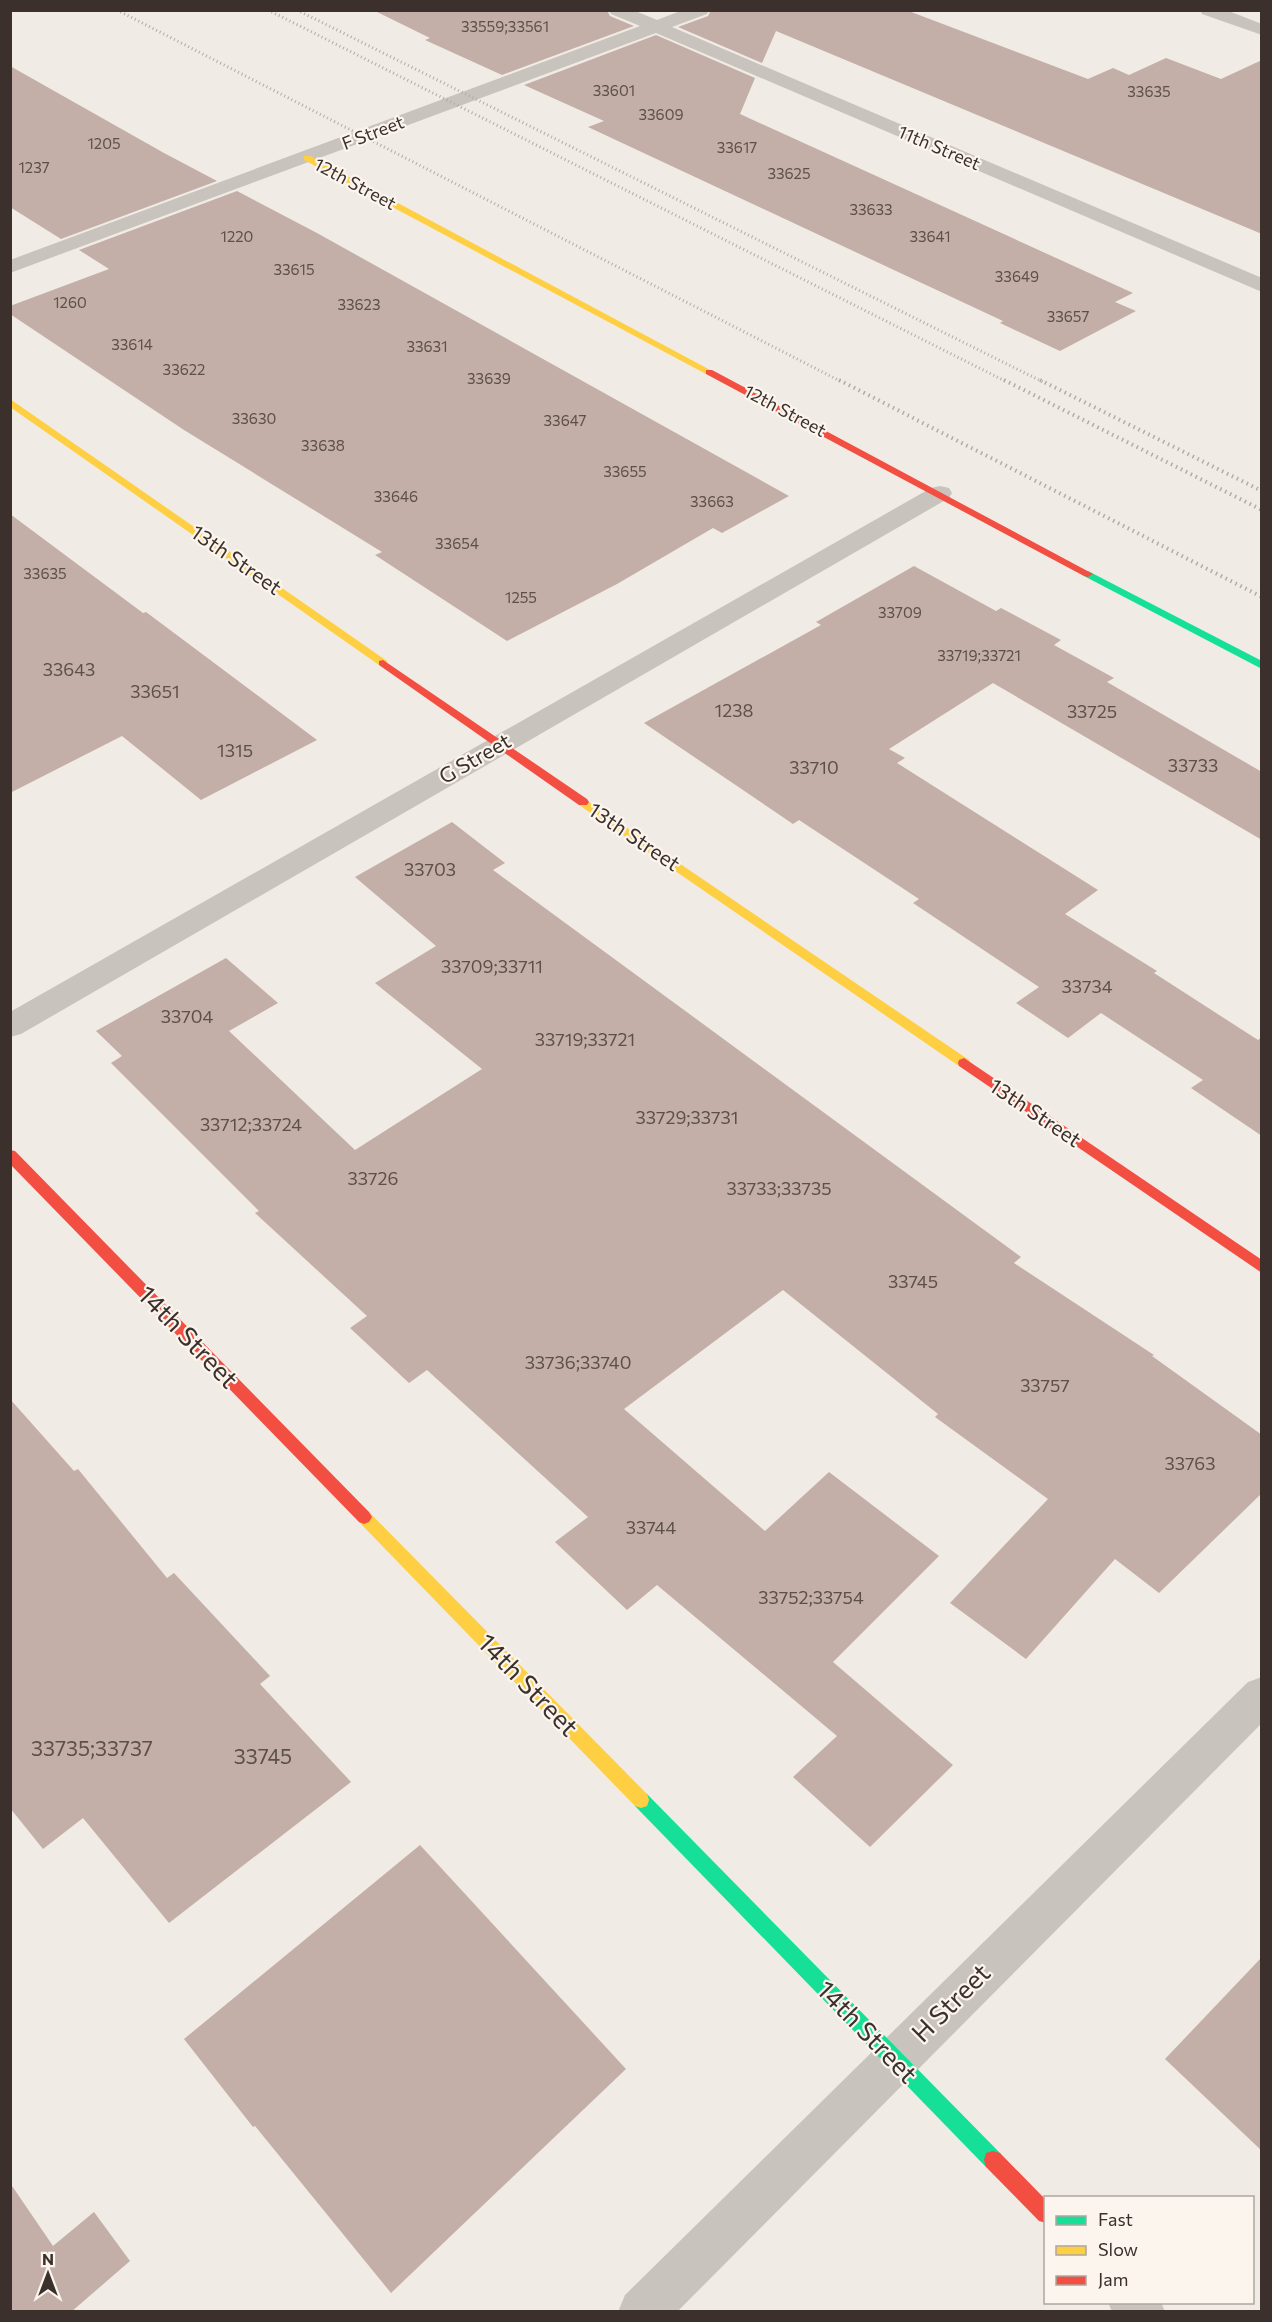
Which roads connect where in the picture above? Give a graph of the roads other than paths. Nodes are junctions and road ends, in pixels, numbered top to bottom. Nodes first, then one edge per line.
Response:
1 (617, 10) edge
2 (701, 10) edge
3 (1208, 10) edge
4 (656, 27) junction
5 (1262, 30) edge
6 (307, 158) junction
7 (10, 267) edge
8 (1262, 286) edge
9 (10, 402) edge
10 (940, 493) junction
11 (1262, 666) edge
12 (499, 744) junction
13 (10, 1026) edge
14 (10, 1155) edge
15 (1262, 1268) edge
16 (1262, 1695) edge
17 (894, 2059) junction
18 (1044, 2212) edge
19 (642, 2312) edge

1 - 4 street, 11th Street
2 - 4 street, F Street
3 - 5 street
4 - 6 street, F Street
4 - 8 street, 11th Street
6 - 7 street, F Street
6 - 10 street, 12th Street
9 - 12 street, 13th Street
10 - 11 street, 12th Street
10 - 12 street, G Street
12 - 13 street, G Street
12 - 15 street, 13th Street
14 - 17 street, 14th Street
16 - 17 street, H Street
17 - 18 street, 14th Street
17 - 19 street, H Street

